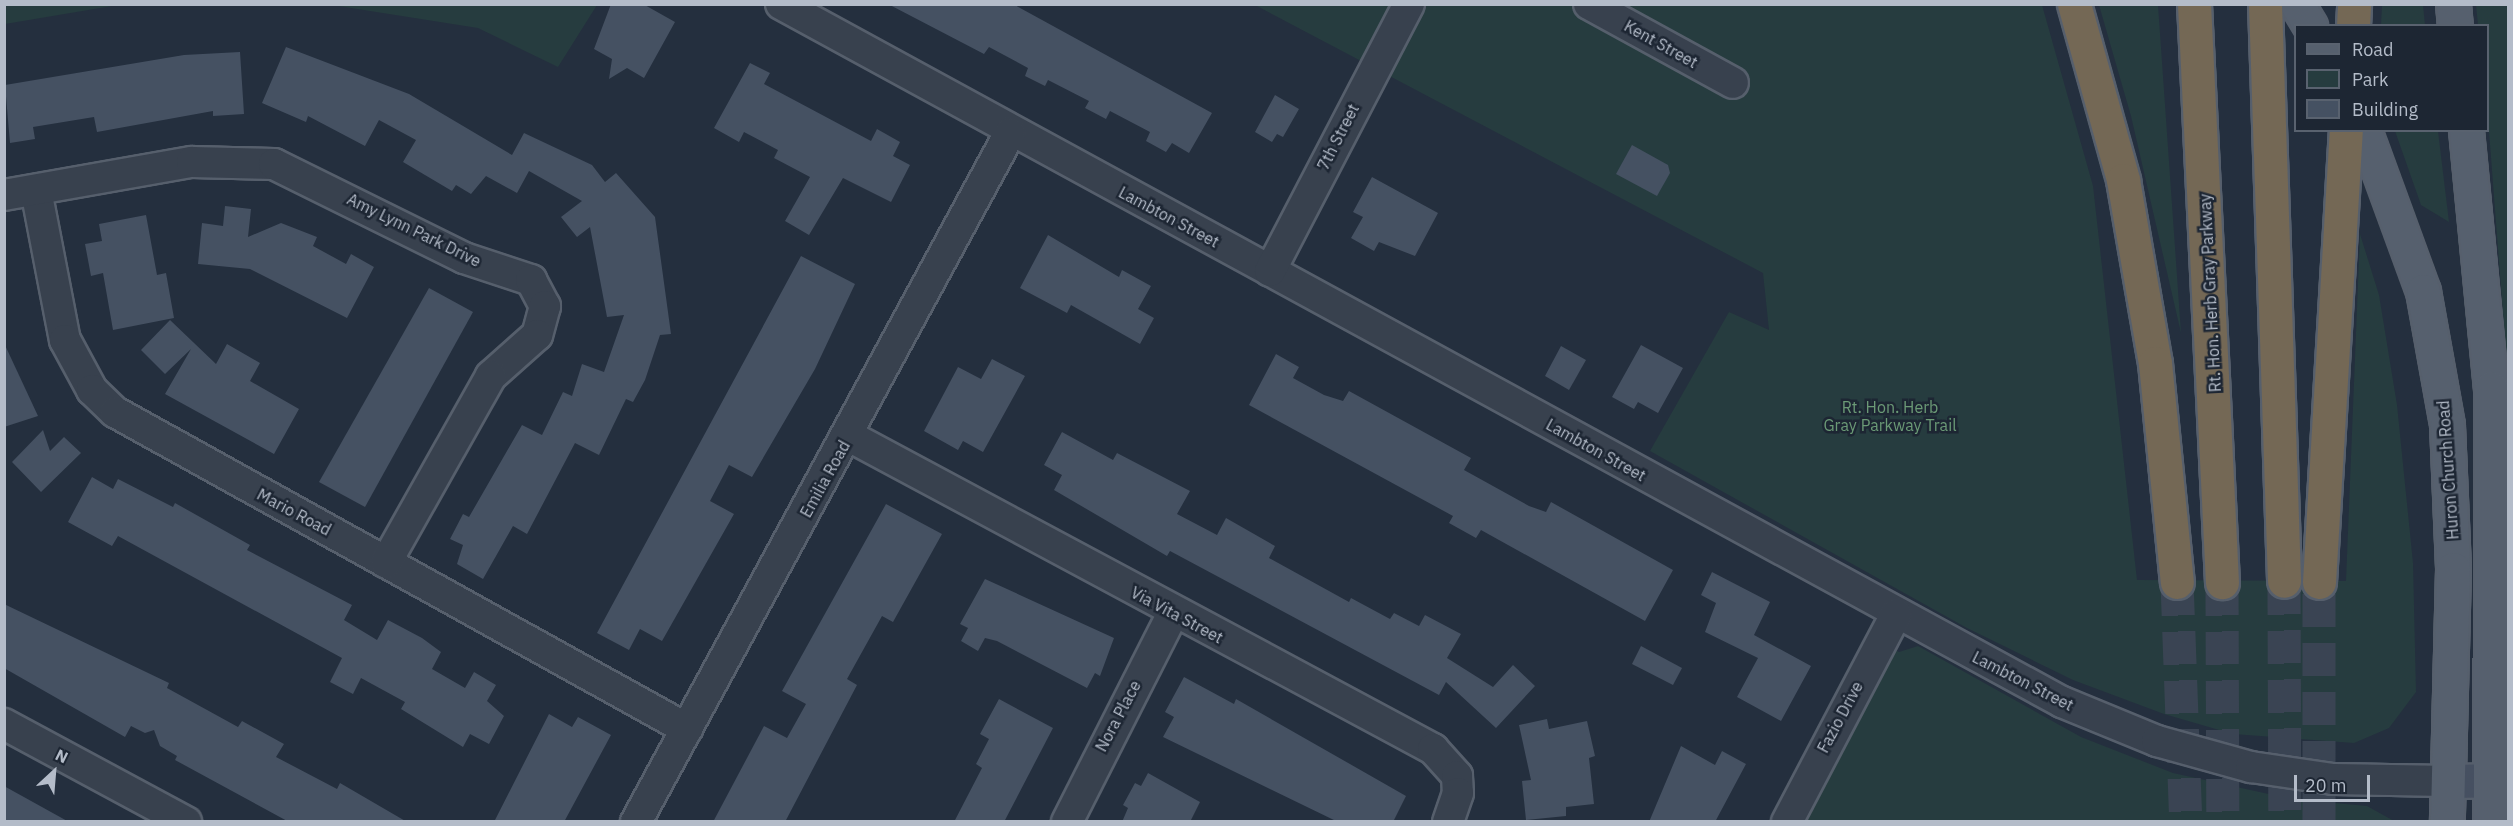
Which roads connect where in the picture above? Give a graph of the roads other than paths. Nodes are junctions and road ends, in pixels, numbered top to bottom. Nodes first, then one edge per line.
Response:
1 (781, 4) edge
2 (1409, 4) edge
3 (1589, 4) edge
4 (2074, 4) edge
5 (2194, 4) edge
6 (2265, 4) edge
7 (2297, 4) edge
8 (2354, 4) edge
9 (2453, 4) edge
10 (2309, 24) edge
11 (2353, 24) edge
12 (2455, 24) edge
13 (1733, 82) dead end
14 (2346, 132) edge
15 (2365, 132) edge
16 (2466, 132) edge
17 (1010, 133) junction
18 (36, 190) junction
19 (4, 195) edge
20 (1270, 271) junction
21 (849, 436) junction
22 (386, 562) junction
23 (2284, 581) tunnel mouth
24 (2177, 582) tunnel mouth
25 (2222, 582) tunnel mouth
26 (2319, 582) tunnel mouth
27 (1173, 613) junction
28 (1896, 614) junction
29 (4, 723) edge
30 (687, 729) junction
31 (2448, 781) junction
32 (2499, 781) edge
33 (186, 822) edge
34 (636, 822) edge
35 (1067, 822) edge
36 (1448, 822) edge
37 (1786, 822) edge
38 (2448, 822) edge
39 (2490, 822) edge

1 - 17 street, Lambton Street
2 - 20 street, 7th Street
3 - 13 street, Kent Street
4 - 24 highway
5 - 25 highway, Rt. Hon. Herb Gray Parkway
6 - 23 highway
7 - 10 main road
8 - 11 highway
9 - 12 main road
14 - 26 highway
15 - 31 main road, Huron Church Road
16 - 32 main road
17 - 20 street, Lambton Street
17 - 21 street, Emilia Road
18 - 19 street, Amy Lynn Park Drive
18 - 22 street, Mario Road
18 - 22 street, Amy Lynn Park Drive
20 - 28 street, Lambton Street
21 - 27 street, Via Vita Street
21 - 30 street, Emilia Road
22 - 30 street, Mario Road
27 - 35 street, Nora Place
27 - 36 street, Via Vita Street
28 - 31 street, Lambton Street
28 - 37 street, Fazio Drive
29 - 33 street
30 - 34 street, Emilia Road
31 - 32 street
31 - 38 main road, Huron Church Road
32 - 39 main road

